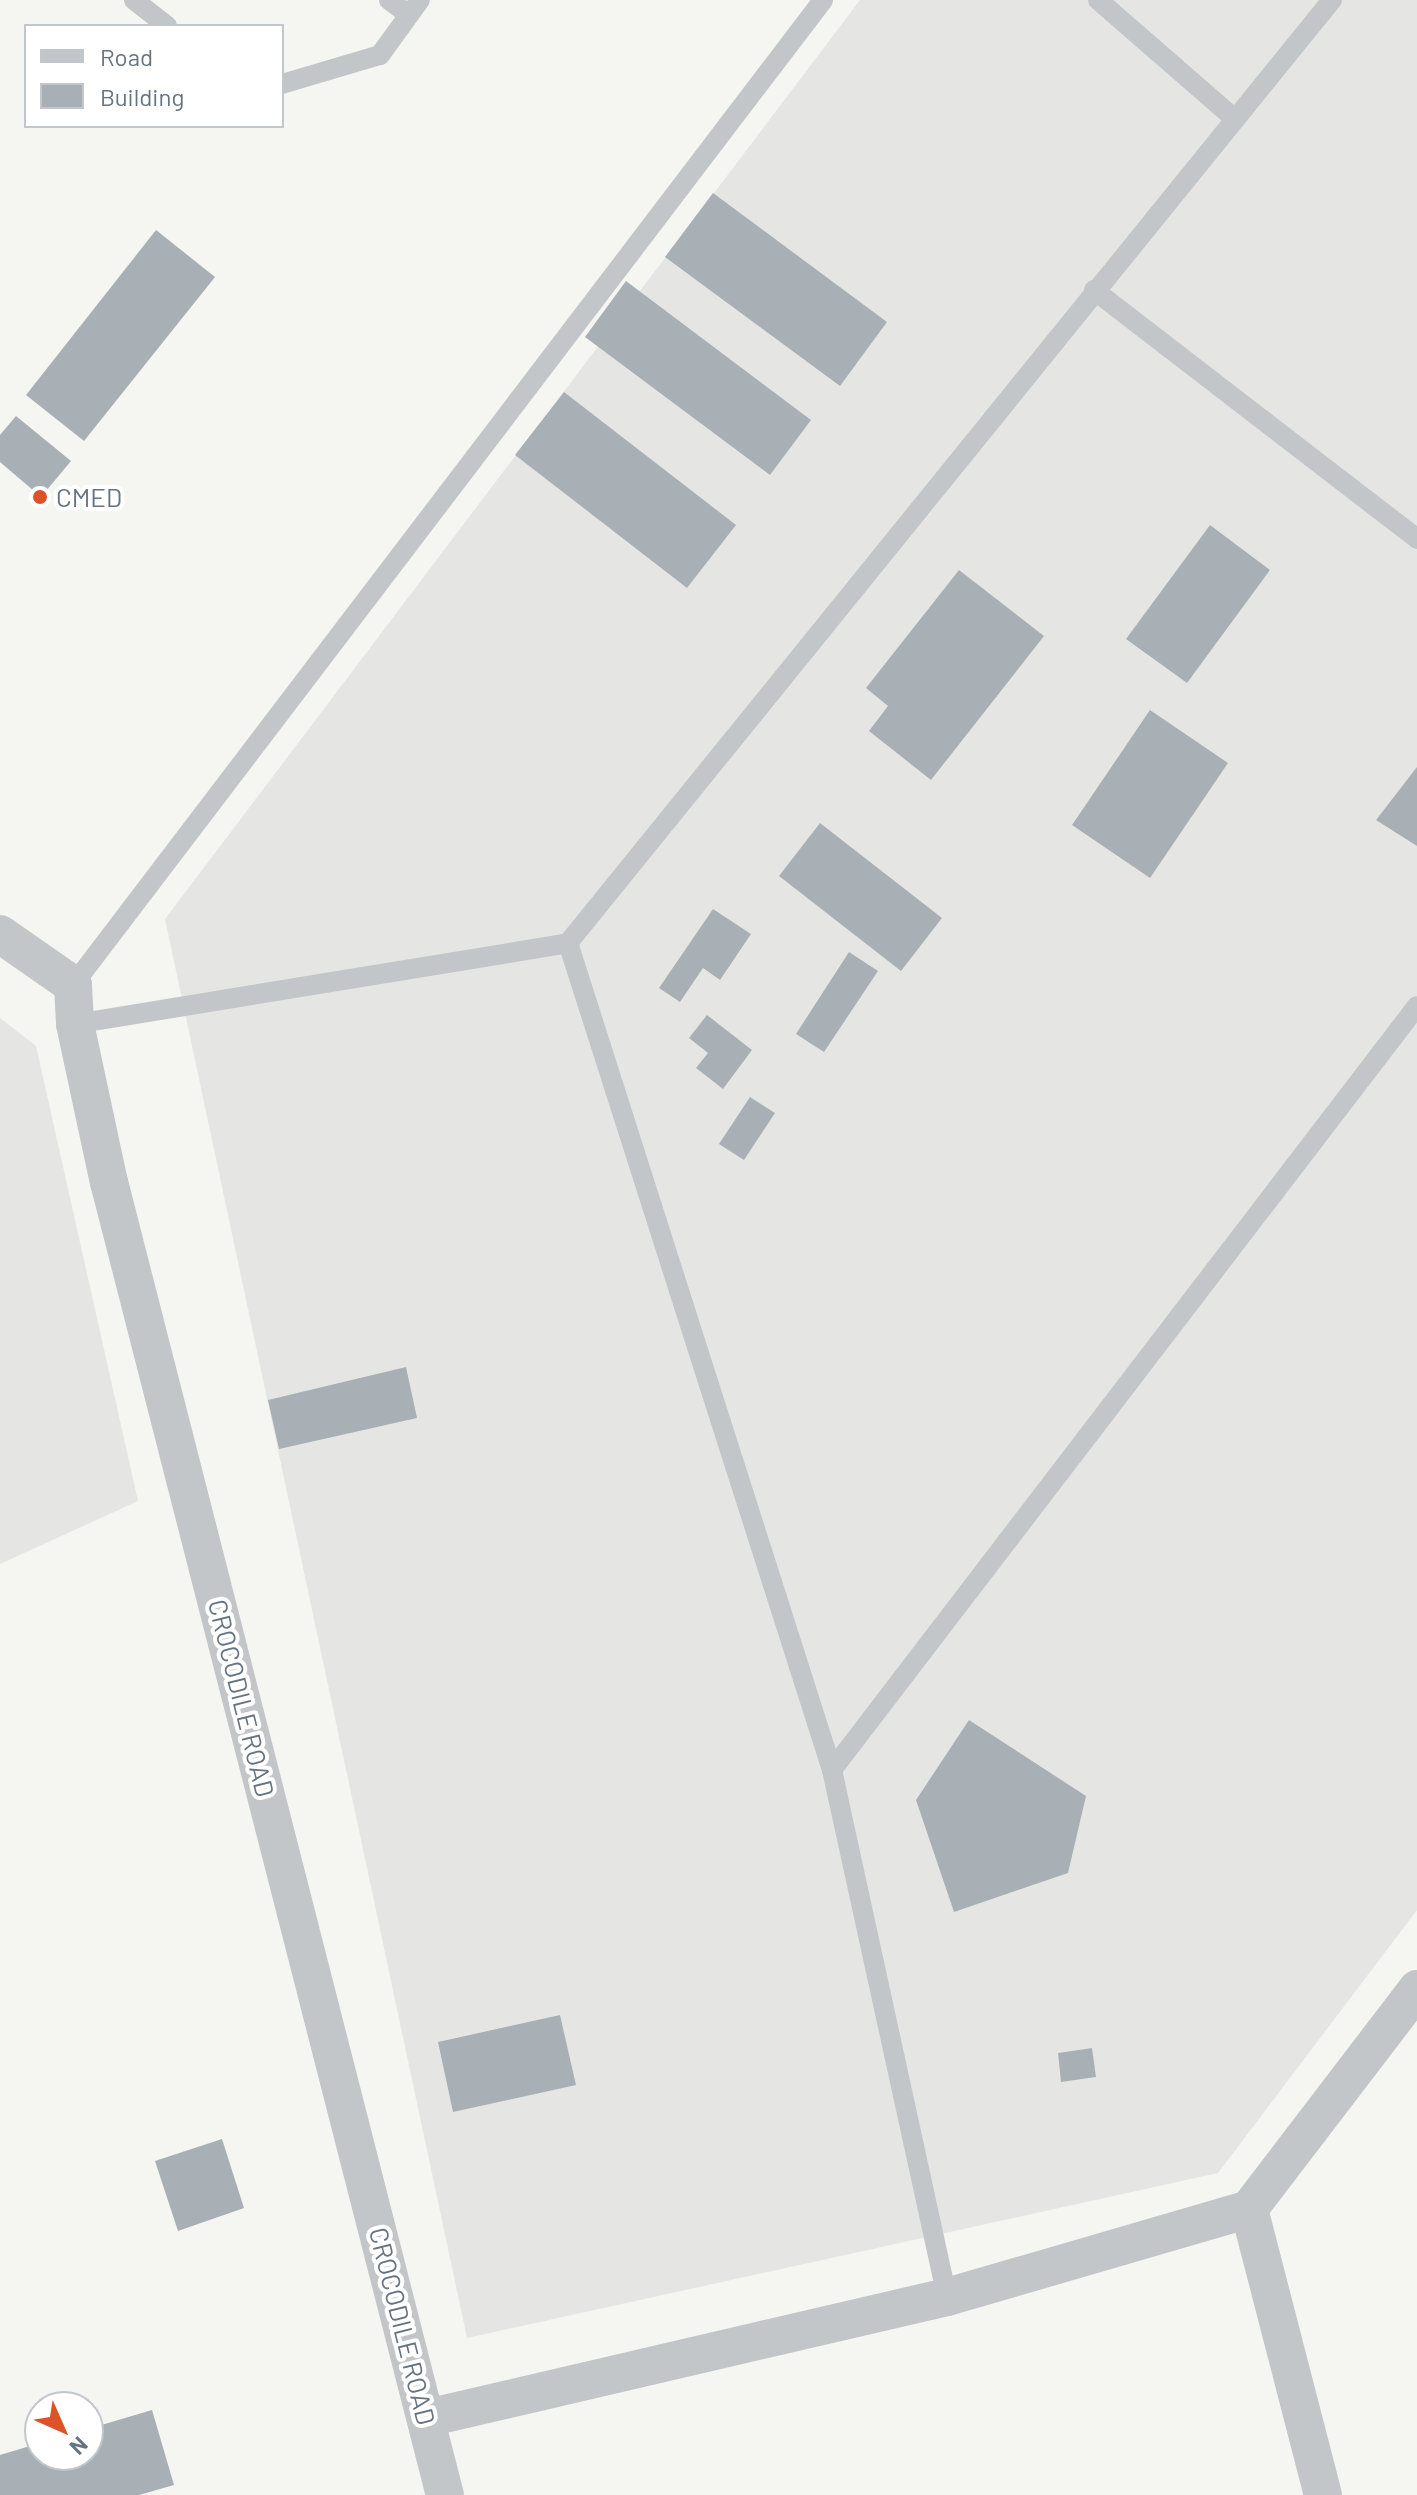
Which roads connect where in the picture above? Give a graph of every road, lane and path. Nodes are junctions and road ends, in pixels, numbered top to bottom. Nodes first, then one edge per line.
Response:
1 (134, 0) edge
2 (389, 0) edge
3 (823, 0) edge
4 (1098, 0) edge
5 (1332, 0) edge
6 (415, 7) edge
7 (164, 24) edge
8 (284, 83) edge
9 (1235, 119) junction
10 (1094, 290) junction
11 (1417, 539) edge
12 (0, 934) edge
13 (568, 943) junction
14 (73, 985) junction
15 (1417, 1006) edge
16 (75, 1024) junction
17 (832, 1770) junction
18 (1417, 1989) edge
19 (1249, 2209) junction
20 (947, 2297) junction
21 (427, 2418) junction
22 (445, 2495) edge
23 (1323, 2495) edge

1 - 7 lane
2 - 6 lane
3 - 14 lane
4 - 9 lane
5 - 9 lane
6 - 8 lane
9 - 10 lane
10 - 11 lane
10 - 13 lane
12 - 14 street
13 - 16 lane
13 - 17 lane
14 - 16 street, CROCODILE ROAD
15 - 17 lane
16 - 21 street, CROCODILE ROAD
17 - 20 lane
18 - 19 street
19 - 20 street
19 - 23 street
20 - 21 street
21 - 22 street, CROCODILE ROAD

